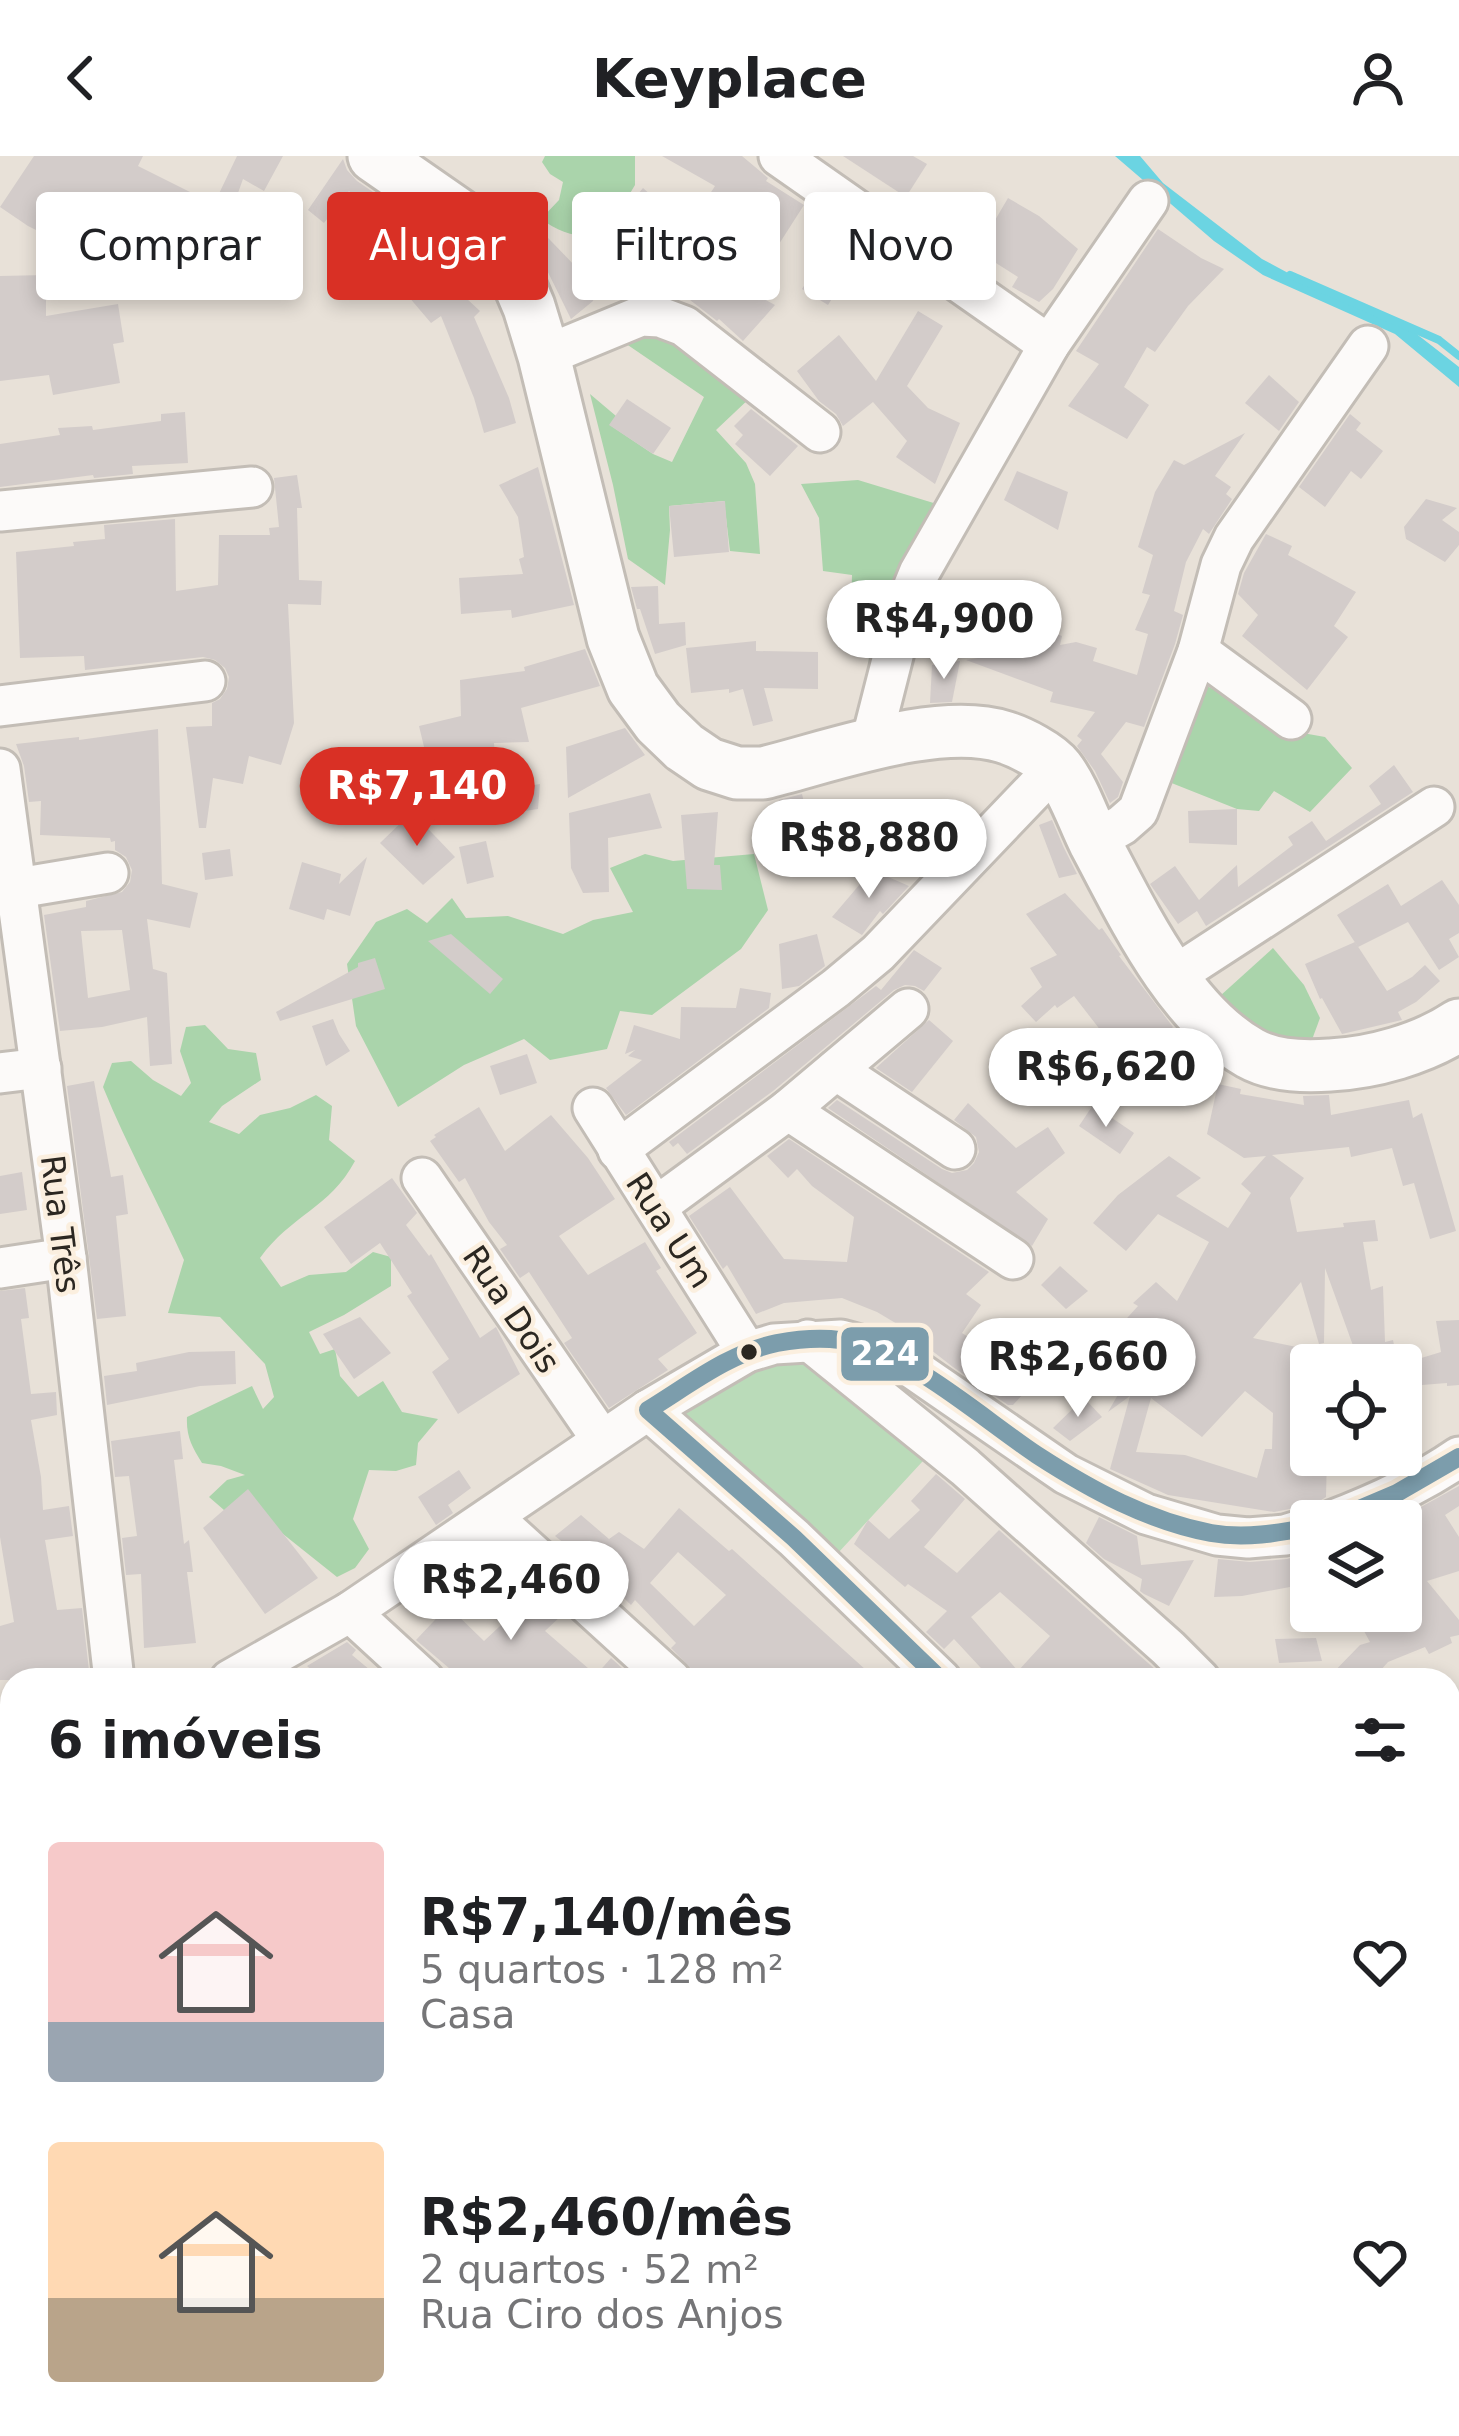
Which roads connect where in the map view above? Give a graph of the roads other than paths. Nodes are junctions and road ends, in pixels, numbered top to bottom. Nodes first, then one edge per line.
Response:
1 (374, 156) edge
2 (779, 156) edge
3 (1148, 201) dead end
4 (1048, 345) junction
5 (1368, 346) dead end
6 (544, 356) junction
7 (820, 432) dead end
8 (252, 487) dead end
9 (0, 511) edge
10 (1198, 650) junction
11 (205, 681) dead end
12 (0, 706) edge
13 (1291, 718) dead end
14 (870, 746) junction
15 (1057, 766) junction
16 (0, 769) edge
17 (1434, 807) dead end
18 (1094, 841) junction
19 (108, 873) dead end
20 (8, 890) edge
21 (1171, 978) junction
22 (908, 1009) dead end
23 (1459, 1025) edge
24 (41, 1069) junction
25 (836, 1070) junction
26 (0, 1073) edge
27 (593, 1108) dead end
28 (788, 1110) junction
29 (955, 1149) dead end
30 (618, 1150) junction
31 (422, 1178) dead end
32 (657, 1206) junction
33 (66, 1258) junction
34 (1013, 1259) dead end
35 (0, 1268) edge
36 (808, 1340) junction
37 (747, 1352) junction
38 (648, 1410) junction
39 (602, 1440) junction
40 (1459, 1457) edge
41 (1381, 1500) edge
42 (492, 1517) junction
43 (1290, 1533) edge
44 (350, 1612) junction
45 (113, 1668) edge
46 (251, 1668) edge
47 (411, 1668) edge
48 (658, 1668) edge
49 (928, 1668) edge
50 (1187, 1668) edge

1 - 6 main road
2 - 4 street
3 - 4 street
4 - 14 street
5 - 10 street
6 - 7 street
6 - 14 main road
8 - 9 street
10 - 13 street
10 - 18 street
11 - 12 street
14 - 15 main road
15 - 18 main road
15 - 30 street
16 - 20 street, Rua Três
17 - 21 street
18 - 21 main road
19 - 20 street
20 - 24 street, Rua Três
21 - 23 main road
22 - 25 street
24 - 26 street
24 - 33 street, Rua Três
25 - 28 street
25 - 29 street
27 - 30 street, Rua Um
28 - 32 street
28 - 34 street
30 - 32 street, Rua Um
31 - 39 street, Rua Dois
32 - 37 street, Rua Um
33 - 35 street
33 - 45 street, Rua Três
36 - 37 street
36 - 43 street
36 - 50 street
37 - 38 street
38 - 39 street
38 - 49 street
39 - 42 street
40 - 41 street
42 - 44 street
42 - 48 street
44 - 46 street
44 - 47 street

